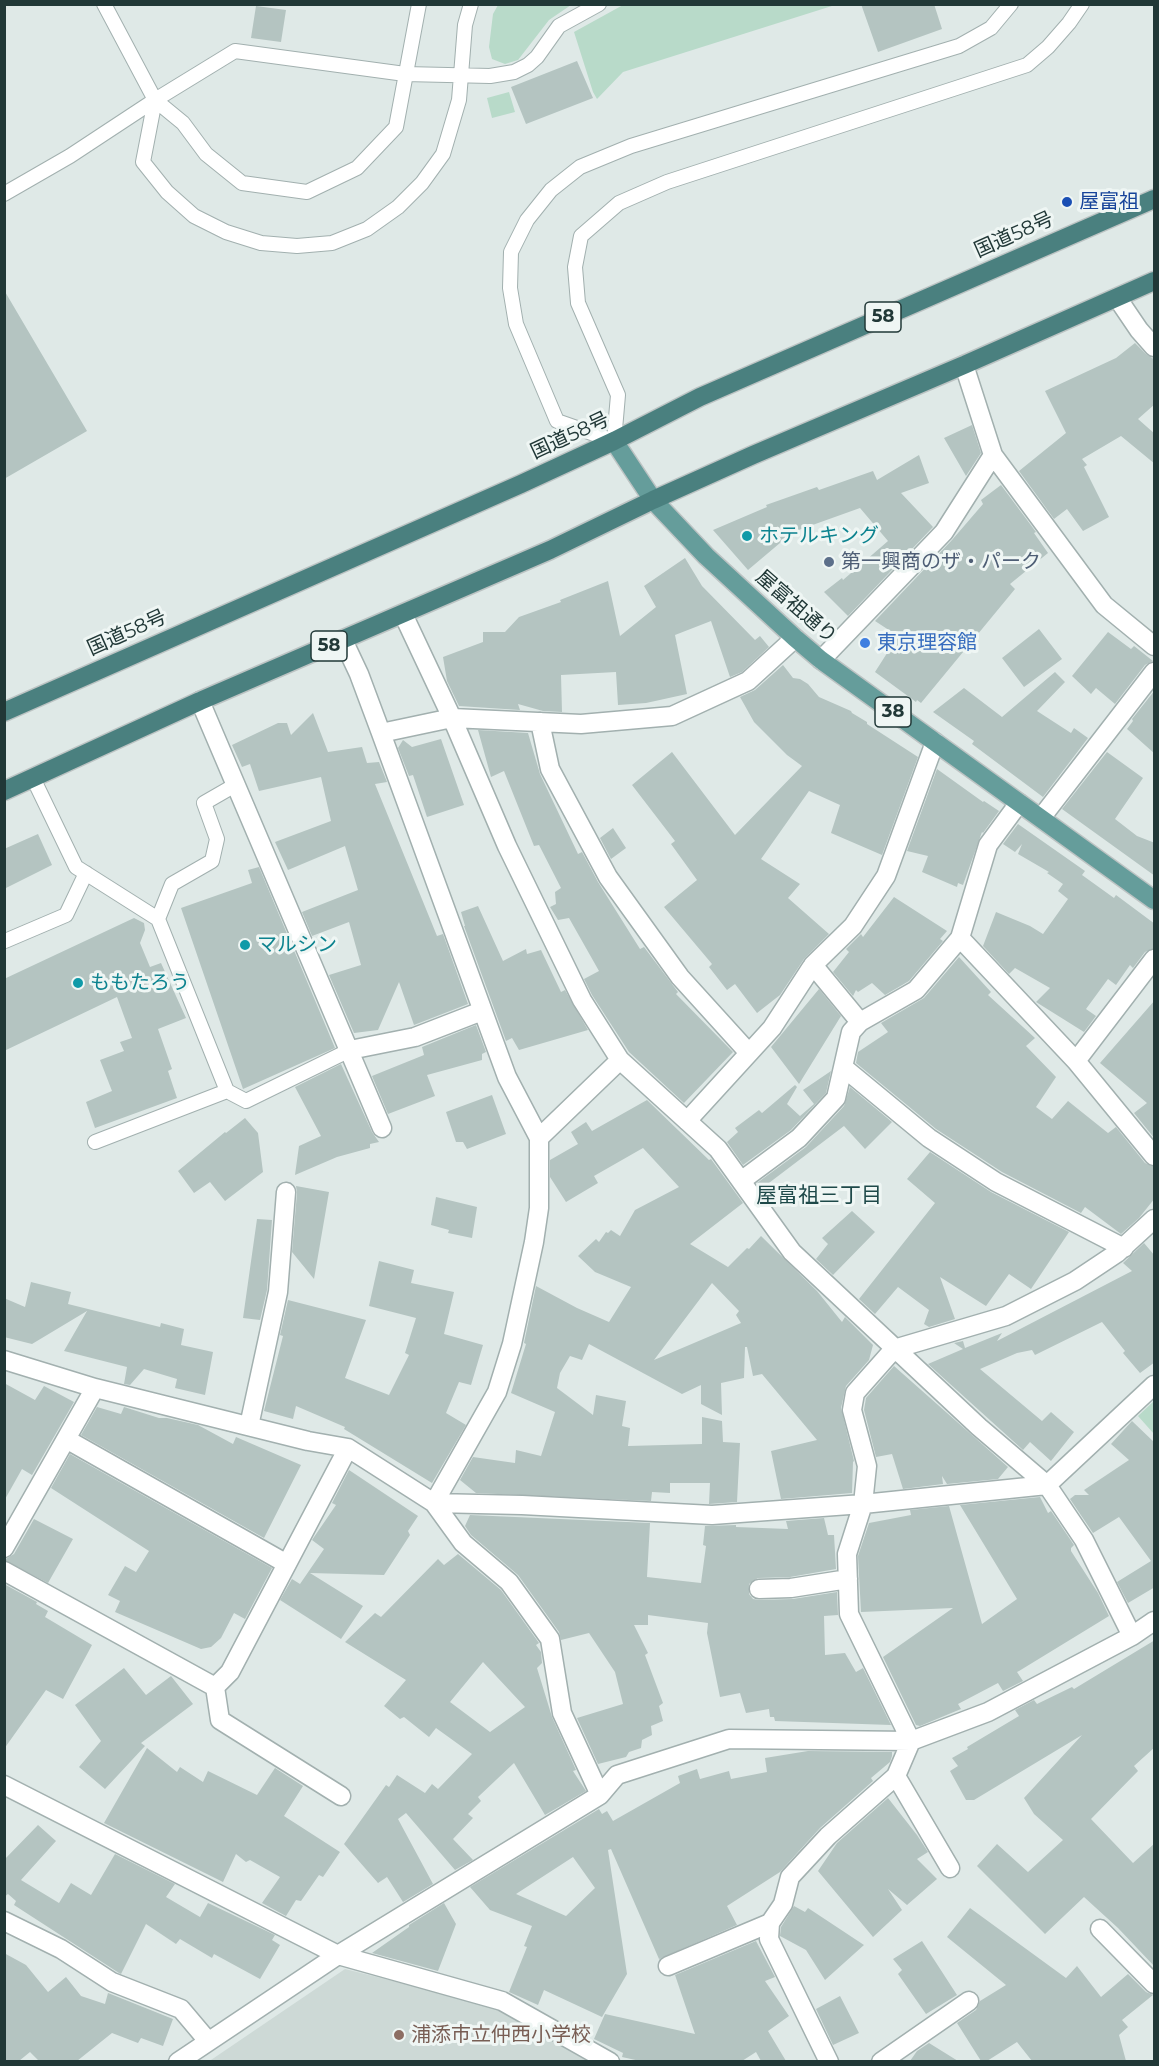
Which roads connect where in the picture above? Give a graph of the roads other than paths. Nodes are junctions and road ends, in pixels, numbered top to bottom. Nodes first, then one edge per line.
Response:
1 (104, 4) edge
2 (419, 4) edge
3 (471, 4) edge
4 (599, 4) edge
5 (1011, 4) edge
6 (1082, 4) edge
7 (405, 74) junction
8 (461, 75) junction
9 (155, 100) junction
10 (4, 194) edge
11 (1155, 199) edge
12 (1155, 281) edge
13 (1118, 298) junction
14 (1155, 347) edge
15 (964, 366) junction
16 (615, 441) junction
17 (993, 455) junction
18 (653, 500) junction
19 (403, 614) junction
20 (795, 638) junction
21 (343, 640) junction
22 (1155, 646) edge
23 (821, 660) junction
24 (1155, 672) edge
25 (200, 701) junction
26 (4, 712) edge
27 (452, 718) junction
28 (540, 722) junction
29 (381, 733) junction
30 (935, 741) junction
31 (33, 778) junction
32 (237, 784) junction
33 (4, 791) edge
34 (1019, 802) junction
35 (1041, 818) junction
36 (86, 873) junction
37 (1155, 900) edge
38 (158, 919) junction
39 (960, 938) junction
40 (5, 941) edge
41 (1155, 959) edge
42 (813, 965) junction
43 (483, 1011) junction
44 (860, 1022) junction
45 (350, 1050) junction
46 (749, 1053) junction
47 (620, 1060) junction
48 (1076, 1061) junction
49 (843, 1066) junction
50 (227, 1091) junction
51 (687, 1121) junction
52 (382, 1128) dead end
53 (538, 1138) junction
54 (94, 1142) dead end
55 (1155, 1156) edge
56 (741, 1181) junction
57 (286, 1192) dead end
58 (1155, 1219) edge
59 (1124, 1248) junction
60 (894, 1349) junction
61 (4, 1360) edge
62 (1155, 1385) edge
63 (95, 1388) junction
64 (249, 1426) junction
65 (66, 1439) junction
66 (348, 1448) junction
67 (1047, 1485) junction
68 (434, 1503) junction
69 (863, 1504) junction
70 (4, 1548) edge
71 (287, 1564) junction
72 (4, 1571) edge
73 (848, 1579) junction
74 (759, 1588) dead end
75 (1155, 1621) edge
76 (1131, 1636) junction
77 (215, 1687) junction
78 (911, 1742) junction
79 (896, 1776) junction
80 (4, 1785) edge
81 (600, 1794) junction
82 (341, 1796) dead end
83 (950, 1868) dead end
84 (4, 1921) edge
85 (771, 1923) junction
86 (1100, 1929) dead end
87 (338, 1954) junction
88 (668, 1966) dead end
89 (1155, 1984) edge
90 (969, 2001) dead end
91 (208, 2041) junction
92 (178, 2061) edge
93 (610, 2061) edge
94 (829, 2061) edge
95 (881, 2061) edge

1 - 9 lane
2 - 7 lane
3 - 8 lane
4 - 8 lane
5 - 16 lane
6 - 16 lane
7 - 8 lane
7 - 9 lane
7 - 9 lane
8 - 9 lane
9 - 10 lane
11 - 16 highway, 国道58号 / 58
12 - 13 highway, 58
13 - 14 street
13 - 15 highway, 58
15 - 17 street
15 - 18 highway, 58
16 - 18 main road, 屋富祖通り / 38
16 - 26 highway, 国道58号 / 58
17 - 22 street
17 - 23 street
18 - 19 highway, 58
18 - 20 main road, 屋富祖通り / 38
19 - 21 highway, 58
19 - 27 street
20 - 23 main road, 屋富祖通り / 38
20 - 28 street
21 - 25 highway, 58
21 - 29 street
23 - 30 main road, 屋富祖通り / 38
24 - 35 street
25 - 31 highway, 58
25 - 32 street
27 - 28 street
27 - 29 street
27 - 47 street
28 - 46 street
29 - 43 street
30 - 34 main road, 屋富祖通り / 38
30 - 42 street
31 - 33 highway, 58
31 - 36 lane
32 - 38 lane
32 - 45 street
34 - 35 main road, 屋富祖通り / 38
34 - 39 street
35 - 37 main road, 屋富祖通り / 38
36 - 38 lane
36 - 40 lane
38 - 50 lane
39 - 44 street
39 - 48 street
41 - 48 street
42 - 44 street
42 - 46 street
43 - 45 street
43 - 53 street
44 - 49 street
45 - 50 lane
45 - 52 street
46 - 51 street
47 - 51 street
47 - 53 street
48 - 55 street
49 - 56 street
49 - 59 street
50 - 54 lane
51 - 56 street
53 - 68 street
56 - 60 street
57 - 64 street
58 - 59 street
59 - 60 street
60 - 67 street
60 - 69 street
61 - 63 street
62 - 67 street
63 - 64 street
63 - 65 street
64 - 66 street
65 - 70 street
65 - 71 street
66 - 68 street
66 - 71 street
67 - 69 street
67 - 76 street
68 - 69 street
68 - 81 street
69 - 73 street
71 - 77 street
72 - 77 street
73 - 74 street
73 - 78 street
75 - 76 street
76 - 78 street
77 - 82 street
78 - 79 street
78 - 81 street
79 - 83 street
79 - 85 street
80 - 87 street
81 - 87 street
84 - 91 street
85 - 88 street
85 - 94 street
86 - 89 street
87 - 91 street
87 - 93 street
90 - 95 street
91 - 92 street

